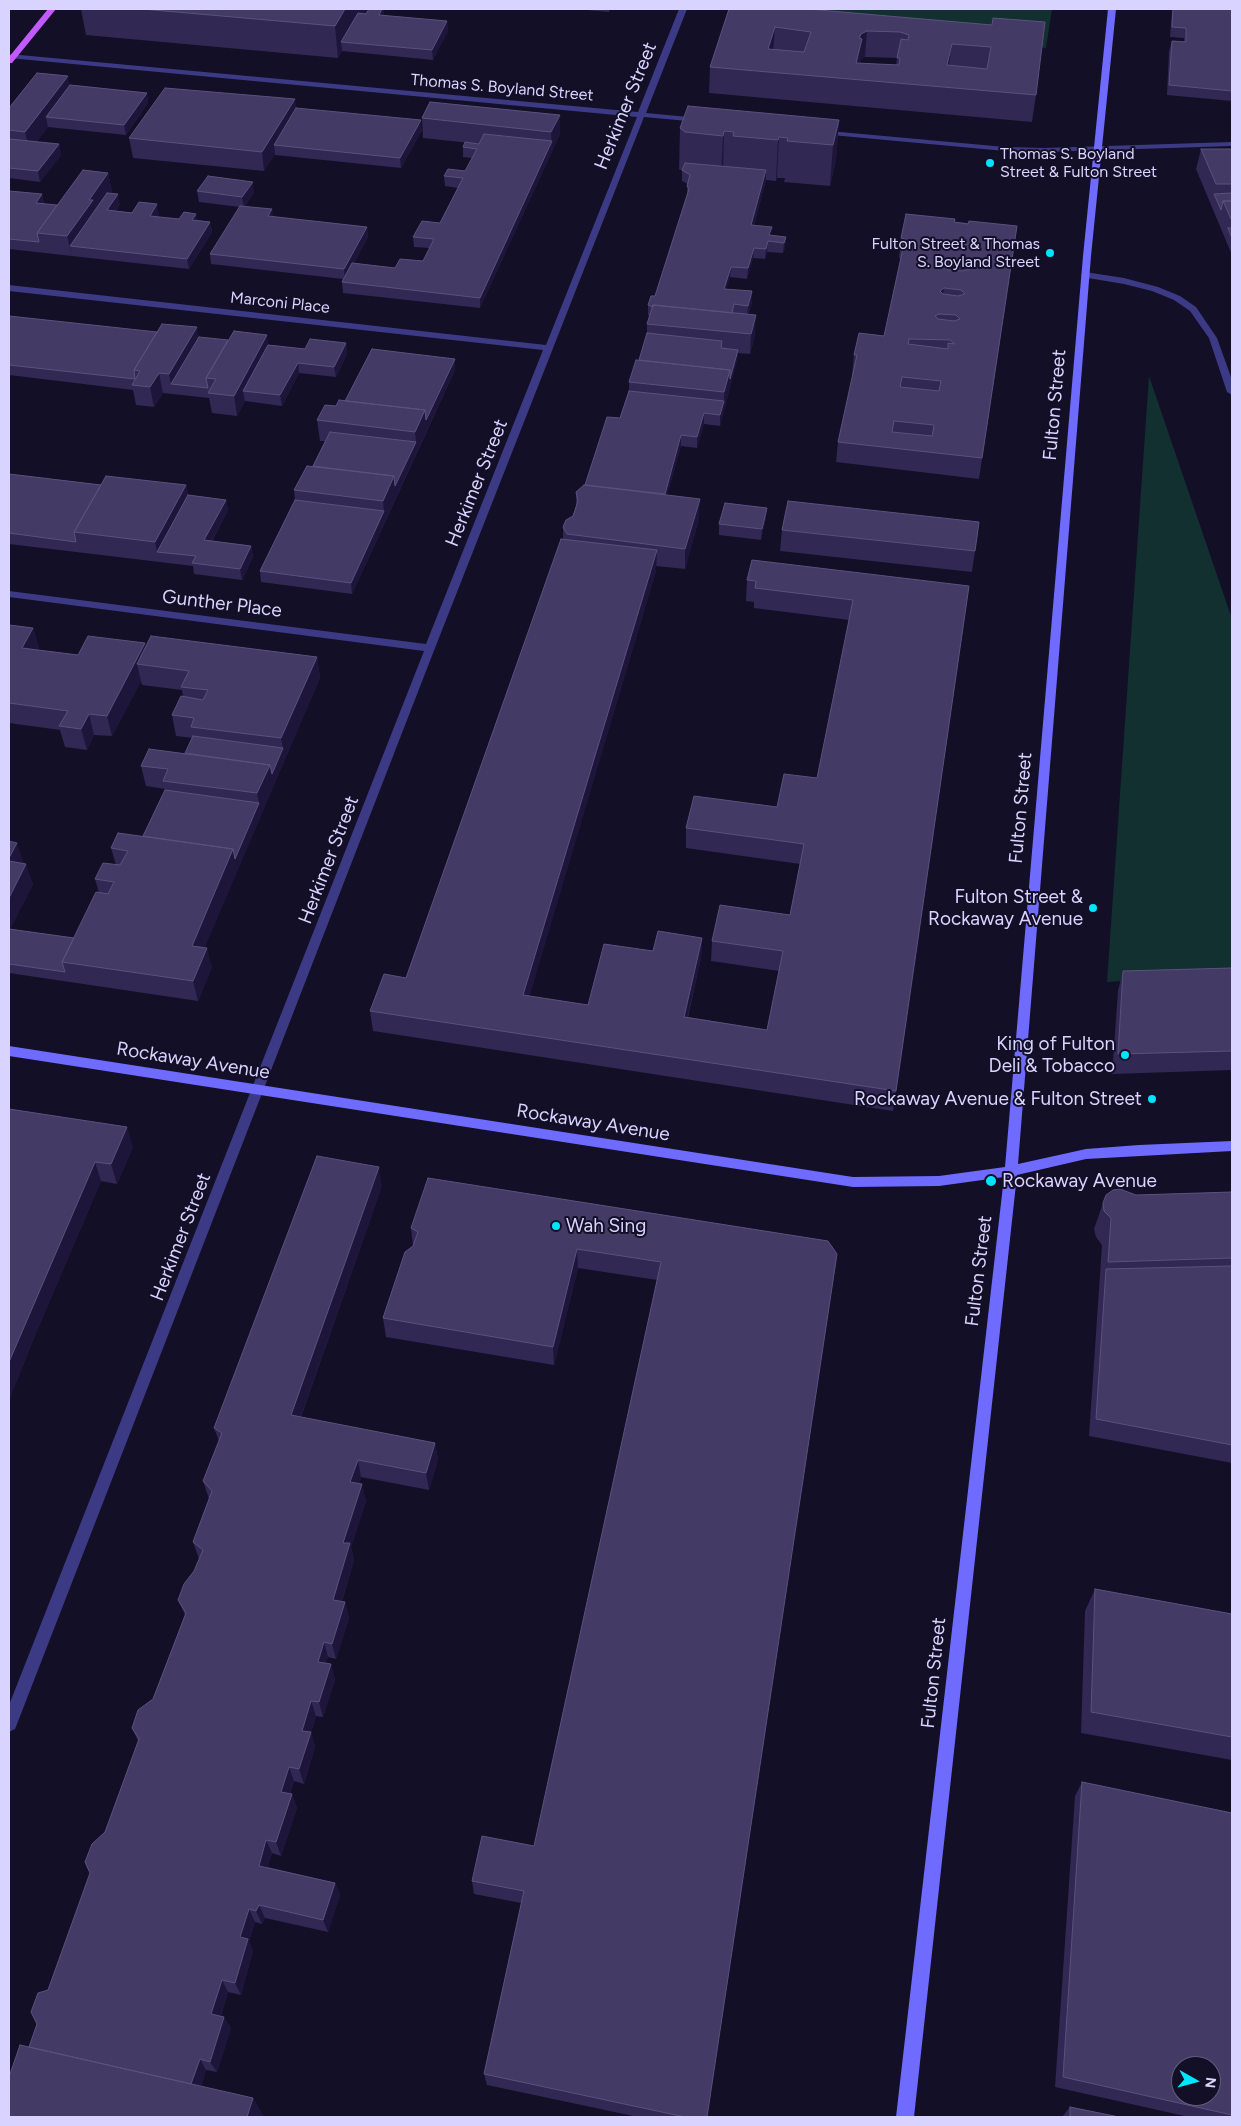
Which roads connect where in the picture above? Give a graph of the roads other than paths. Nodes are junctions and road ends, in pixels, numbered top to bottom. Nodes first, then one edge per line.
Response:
1 (52, 9) edge
2 (683, 9) edge
3 (1112, 9) edge
4 (10, 58) edge
5 (641, 115) junction
6 (707, 121) edge
7 (815, 131) edge
8 (1232, 144) edge
9 (1098, 149) junction
10 (1085, 275) junction
11 (9, 288) edge
12 (548, 348) junction
13 (1232, 392) edge
14 (9, 594) edge
15 (430, 648) junction
16 (9, 1051) edge
17 (258, 1090) junction
18 (1232, 1146) edge
19 (1011, 1171) junction
20 (9, 1724) edge
21 (905, 2117) edge

1 - 4 main road
2 - 5 street, Herkimer Street
3 - 9 main road, Fulton Street
4 - 5 street, Thomas S. Boyland Street
5 - 6 street, Thomas S. Boyland Street
5 - 12 street, Herkimer Street
7 - 9 street
8 - 9 street
9 - 10 main road, Fulton Street
10 - 13 street
10 - 19 main road, Fulton Street
11 - 12 street, Marconi Place
12 - 15 street, Herkimer Street
14 - 15 street, Gunther Place
15 - 17 street, Herkimer Street
16 - 17 main road, Rockaway Avenue
17 - 19 main road, Rockaway Avenue
17 - 20 street, Herkimer Street
18 - 19 main road, Rockaway Avenue
19 - 21 main road, Fulton Street

